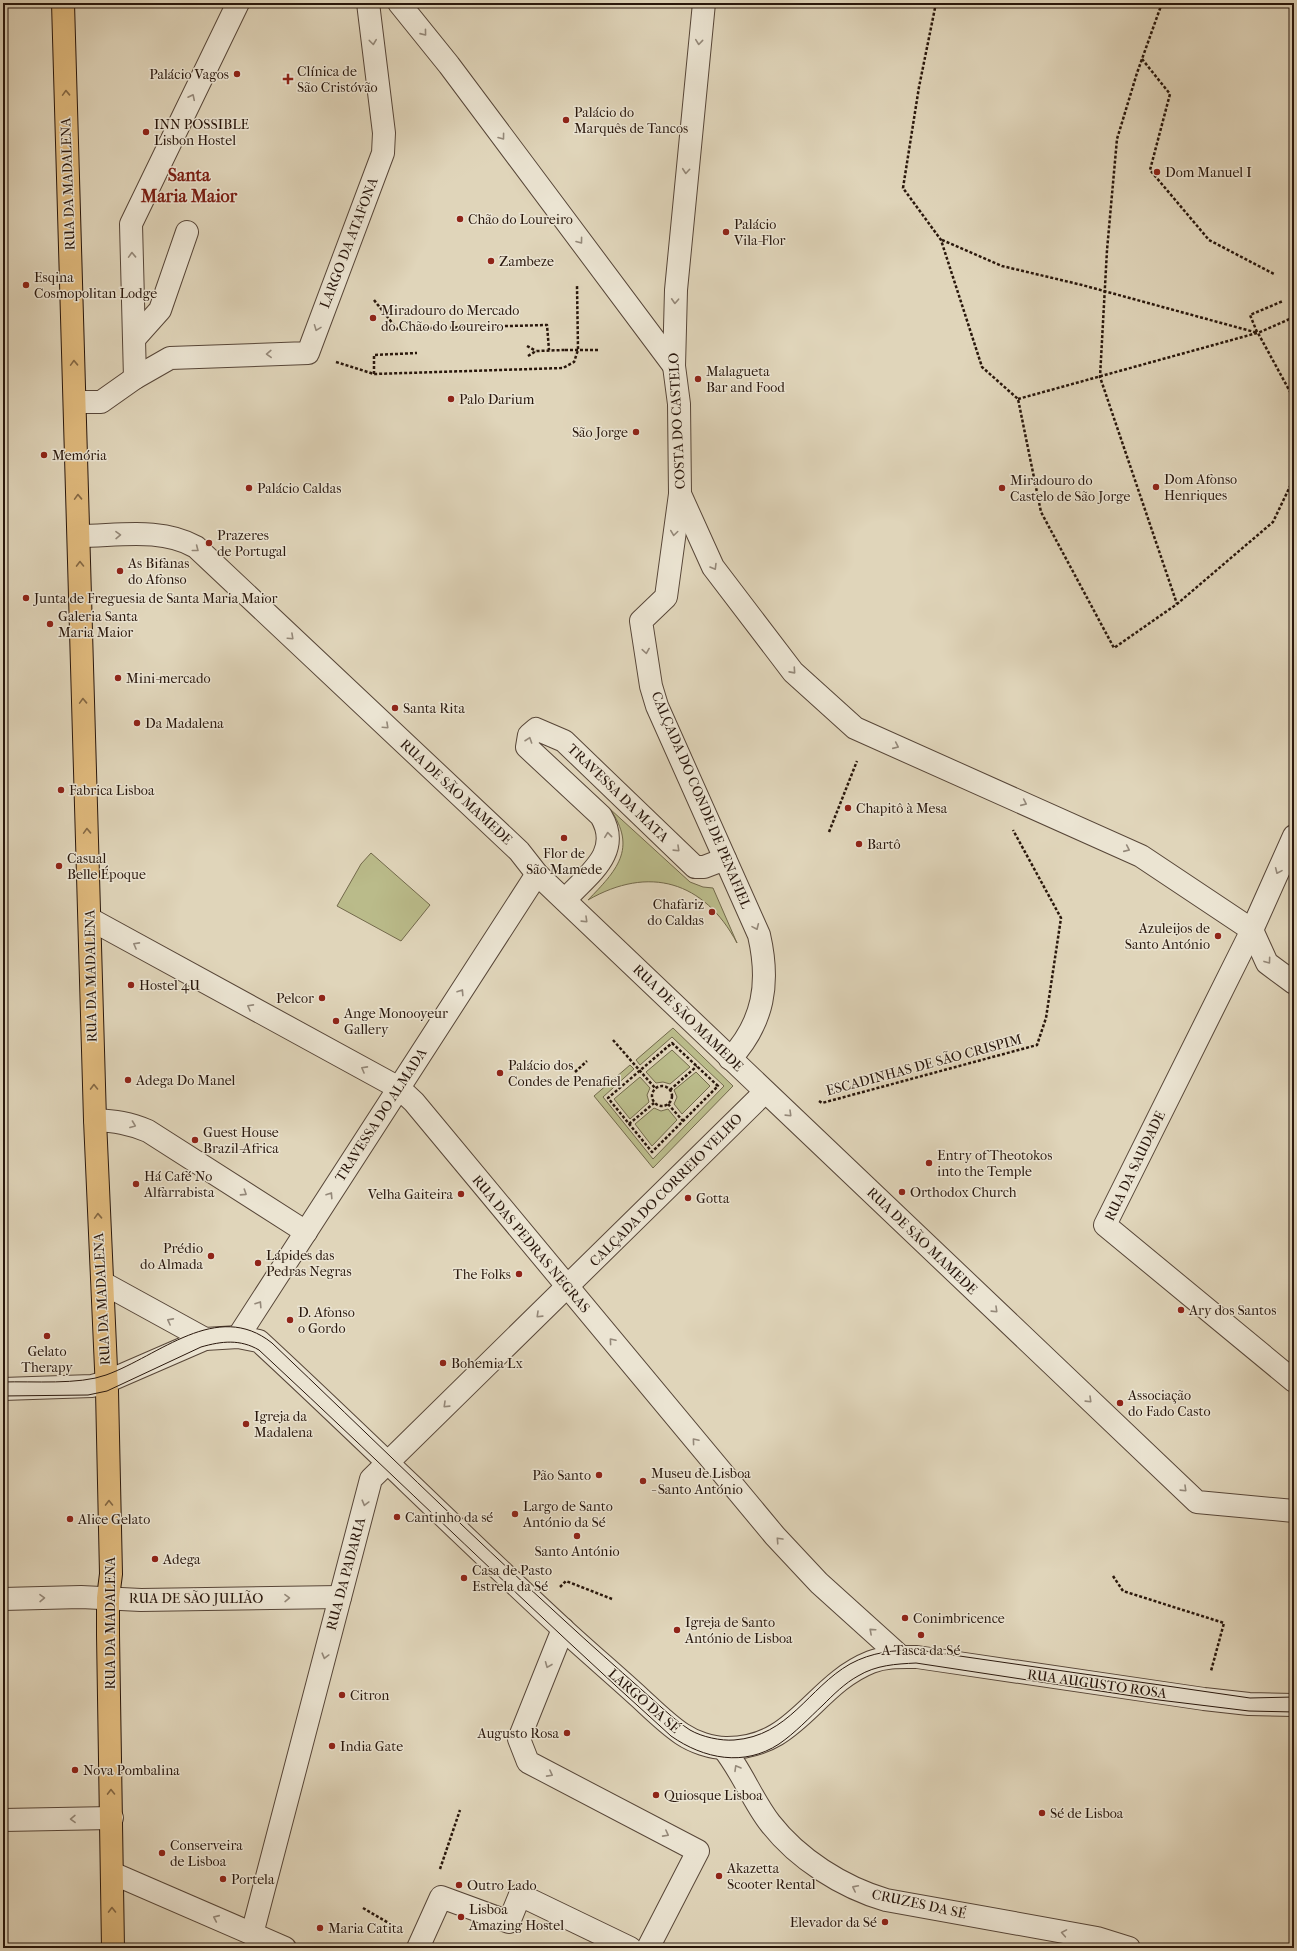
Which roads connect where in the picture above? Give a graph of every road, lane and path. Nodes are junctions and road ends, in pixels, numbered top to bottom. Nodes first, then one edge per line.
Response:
1 (63, 3) edge
2 (238, 3) edge
3 (368, 3) edge
4 (399, 3) edge
5 (704, 3) edge
6 (936, 3) edge
7 (1162, 3) edge
8 (1142, 59) junction
9 (187, 232) dead end
10 (941, 240) junction
11 (1274, 274) dead end
12 (577, 283) dead end
13 (1104, 292) junction
14 (374, 300) dead end
15 (1284, 301) dead end
16 (1294, 317) edge
17 (1258, 333) junction
18 (135, 338) junction
19 (527, 346) dead end
20 (549, 350) junction
21 (598, 350) dead end
22 (536, 351) junction
23 (308, 353) junction
24 (417, 353) dead end
25 (528, 356) dead end
26 (674, 366) junction
27 (374, 374) junction
28 (1100, 377) junction
29 (135, 378) junction
30 (1018, 399) junction
31 (1294, 399) edge
32 (75, 402) junction
33 (1294, 478) edge
34 (680, 494) junction
35 (79, 536) junction
36 (1177, 604) junction
37 (858, 758) dead end
38 (1011, 828) dead end
39 (829, 832) dead end
40 (1294, 836) edge
41 (725, 859) junction
42 (537, 874) junction
43 (565, 900) junction
44 (90, 919) junction
45 (1252, 930) junction
46 (1294, 983) edge
47 (613, 1040) dead end
48 (730, 1059) junction
49 (588, 1061) dead end
50 (697, 1066) junction
51 (640, 1071) junction
52 (574, 1072) dead end
53 (399, 1088) junction
54 (655, 1088) junction
55 (670, 1090) junction
56 (765, 1092) junction
57 (816, 1098) dead end
58 (654, 1103) junction
59 (668, 1104) junction
60 (95, 1120) junction
61 (683, 1121) junction
62 (629, 1124) junction
63 (306, 1232) junction
64 (103, 1283) junction
65 (568, 1288) junction
66 (238, 1337) junction
67 (205, 1340) junction
68 (1294, 1381) edge
69 (106, 1382) junction
70 (3, 1389) edge
71 (388, 1462) junction
72 (1294, 1511) edge
73 (1113, 1576) dead end
74 (566, 1581) dead end
75 (340, 1597) junction
76 (108, 1598) junction
77 (612, 1598) dead end
78 (3, 1599) edge
79 (563, 1629) junction
80 (901, 1657) junction
81 (1204, 1699) junction
82 (1294, 1705) edge
83 (723, 1748) junction
84 (460, 1810) dead end
85 (112, 1818) junction
86 (3, 1820) edge
87 (440, 1870) dead end
88 (112, 1873) junction
89 (252, 1934) junction
90 (113, 1948) edge
91 (285, 1948) edge
92 (418, 1948) edge
93 (630, 1948) edge
94 (648, 1948) edge
95 (1129, 1948) edge

32 -> 1 main road, RUA DA MADALENA
18 -> 2 street
3 -> 23 street, LARGO DA ATAFONA
4 -> 26 street
5 -> 26 street, COSTA DO CASTELO
6 - 10 path
7 - 8 path
8 - 11 path
8 - 13 path
9 - 18 street
10 - 13 path
10 - 30 path
12 - 27 path
13 - 17 path
13 - 28 path
14 - 20 path
15 - 17 path
16 - 17 path
17 - 28 path
17 - 31 path
18 - 29 street
19 - 22 path
20 - 21 path, bridge
20 - 22 path
22 - 25 path
23 - 27 path
23 -> 29 street
24 - 27 path
26 - 34 street, COSTA DO CASTELO
28 - 30 path
28 - 36 path
29 - 32 street
30 - 36 path
35 -> 32 main road, RUA DA MADALENA
33 - 36 path
34 -> 41 street, CALÇADA DO CONDE DE PENAFIEL
34 -> 45 street, COSTA DO CASTELO
35 -> 42 street, RUA DE SÃO MAMEDE
44 -> 35 main road, RUA DA MADALENA
37 - 39 path
38 - 57 path, ESCADINHAS DE SÃO CRISPIM
40 -> 45 street
43 -> 41 street, TRAVESSA DA MATA
41 -> 48 street, CALÇADA DO CONDE DE PENAFIEL
42 - 43 street, RUA DE SÃO MAMEDE
53 -> 42 street, TRAVESSA DO ALMADA
43 -> 48 street, RUA DE SÃO MAMEDE
53 -> 44 street, RUA DAS PEDRAS NEGRAS
60 -> 44 main road, RUA DA MADALENA
45 -> 46 street
45 - 68 street, RUA DA SAUDADE
47 - 51 path
48 - 56 street, RUA DE SÃO MAMEDE
49 - 52 path
50 - 51 path
50 - 55 path
50 - 61 path
51 - 54 path
51 - 62 path
63 -> 53 street, TRAVESSA DO ALMADA
53 - 65 street, RUA DAS PEDRAS NEGRAS
54 - 55 path
54 - 58 path
55 - 59 path
56 - 65 street, CALÇADA DO CORREIO VELHO
56 -> 72 street, RUA DE SÃO MAMEDE
58 - 59 path
58 - 62 path
59 - 61 path
60 -> 63 street
64 -> 60 main road, RUA DA MADALENA
61 - 62 path
66 -> 63 street, TRAVESSA DO ALMADA
67 -> 64 street
64 - 69 main road, RUA DA MADALENA
65 -> 71 street, RUA DA PADARIA
80 -> 65 street, RUA DAS PEDRAS NEGRAS
66 - 67 street
66 - 71 street
67 - 69 street
69 - 70 street
76 -> 69 main road, RUA DA MADALENA
71 -> 75 street, RUA DA PADARIA
71 - 79 street
73 - 81 path
74 - 77 path
76 -> 75 street, RUA DE SÃO JULIÃO
75 -> 89 street, RUA DA PADARIA
78 -> 76 street, RUA DE SÃO JULIÃO
85 -> 76 main road, RUA DA MADALENA
79 - 83 street, LARGO DA SÉ
79 -> 94 street
80 - 81 street, RUA AUGUSTO ROSA
80 - 83 street, LARGO DA SÉ
81 - 82 street, RUA AUGUSTO ROSA
95 -> 83 street, CRUZES DA SÉ
84 - 87 path
85 -> 86 street
85 - 88 main road, RUA DA MADALENA
89 -> 88 street
90 -> 88 main road, RUA DA MADALENA
89 - 91 street
92 - 93 street

